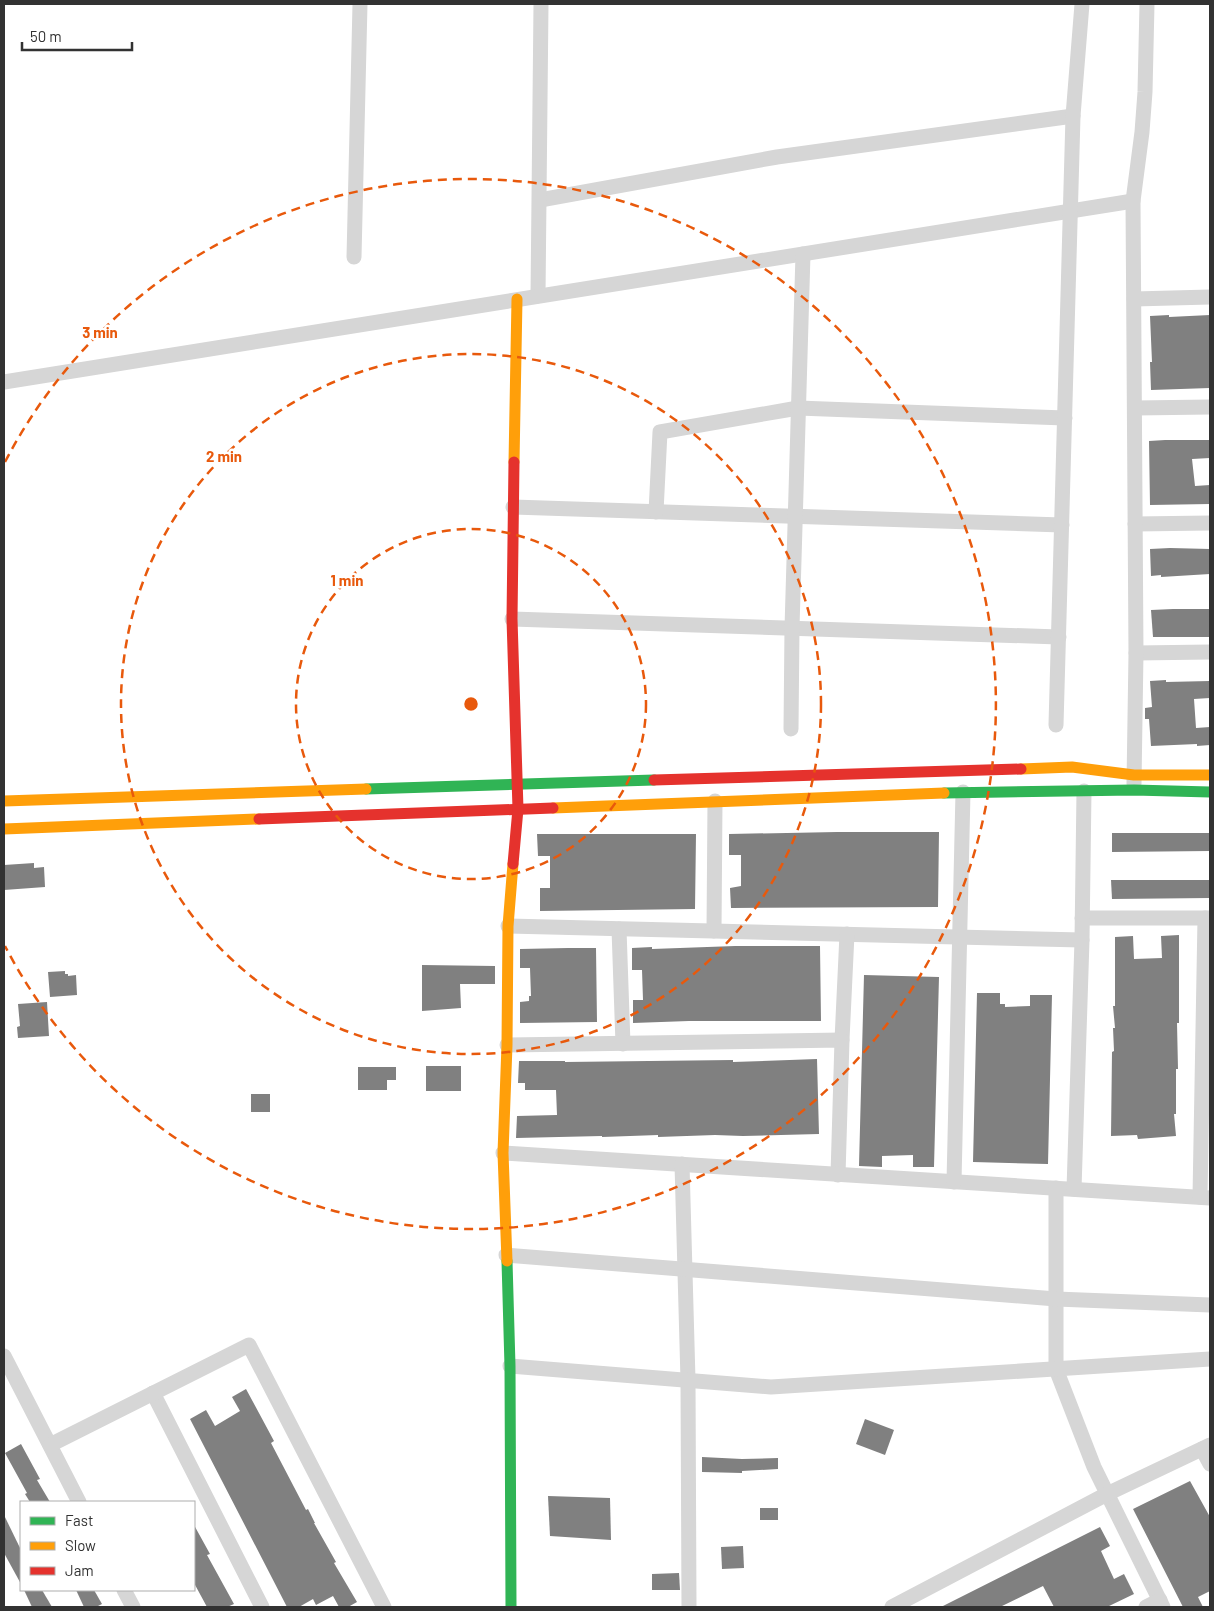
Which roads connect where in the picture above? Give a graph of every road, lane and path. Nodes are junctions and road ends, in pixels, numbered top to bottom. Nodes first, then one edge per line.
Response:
1 (360, 4) edge
2 (541, 4) edge
3 (1082, 4) edge
4 (1147, 4) edge
5 (1073, 116) junction
6 (540, 200) junction
7 (1133, 202) junction
8 (1070, 211) junction
9 (803, 254) junction
10 (354, 257) dead end
11 (538, 296) junction
12 (1210, 297) edge
13 (517, 299) junction
14 (1134, 299) junction
15 (4, 382) edge
16 (1210, 407) edge
17 (798, 408) junction
18 (1135, 408) junction
19 (1065, 418) junction
20 (514, 507) junction
21 (656, 512) junction
22 (795, 516) junction
23 (1210, 523) edge
24 (1135, 524) junction
25 (1062, 525) junction
26 (512, 618) junction
27 (792, 628) junction
28 (1059, 637) junction
29 (1210, 652) edge
30 (1136, 653) junction
31 (1056, 725) dead end
32 (791, 729) dead end
33 (1134, 775) junction
34 (1210, 775) edge
35 (517, 785) junction
36 (1084, 790) junction
37 (1134, 790) junction
38 (964, 792) junction
39 (1210, 792) edge
40 (4, 801) edge
41 (715, 801) junction
42 (518, 809) junction
43 (4, 829) edge
44 (1082, 918) junction
45 (1208, 918) edge
46 (508, 926) junction
47 (619, 929) junction
48 (714, 931) junction
49 (847, 934) junction
50 (960, 937) junction
51 (1082, 940) junction
52 (1207, 1031) edge
53 (842, 1040) junction
54 (622, 1044) junction
55 (507, 1046) junction
56 (1206, 1129) edge
57 (503, 1153) junction
58 (682, 1164) junction
59 (838, 1174) junction
60 (954, 1182) junction
61 (1056, 1188) junction
62 (1074, 1189) junction
63 (1205, 1198) edge
64 (506, 1255) junction
65 (684, 1269) junction
66 (1056, 1299) junction
67 (1210, 1305) edge
68 (4, 1356) edge
69 (1210, 1359) edge
70 (510, 1366) junction
71 (1056, 1369) junction
72 (688, 1380) junction
73 (153, 1393) junction
74 (50, 1444) junction
75 (1208, 1456) edge
76 (1107, 1494) junction
77 (79, 1501) edge
78 (124, 1591) edge
79 (1156, 1605) edge
80 (131, 1607) edge
81 (262, 1607) edge
82 (384, 1607) edge
83 (511, 1607) edge
84 (689, 1607) edge
85 (892, 1607) edge

1 - 10 street
2 - 6 street
3 - 5 street
4 - 7 street
5 - 6 street
5 - 8 street
6 - 11 street
7 - 8 street
7 - 14 street
8 - 9 street
8 - 19 street
9 - 11 street
9 - 17 street
11 - 13 street
12 - 14 street
13 - 15 street
13 - 20 street
14 - 18 street
16 - 18 street
17 - 19 street
17 - 21 street
17 - 22 street
18 - 24 street
19 - 25 street
20 - 21 street
20 - 26 street
21 - 22 street
22 - 25 street
22 - 27 street
23 - 24 street
24 - 30 street
25 - 28 street
26 - 27 street
26 - 35 street
27 - 28 street
27 - 32 street
28 - 31 street
29 - 30 street
30 - 33 street
33 - 34 street
33 - 35 street
33 - 37 street
35 - 40 street
35 - 42 street
36 - 37 street
36 - 38 street
36 - 44 street
37 - 39 street
38 - 41 street
38 - 50 street
41 - 42 street
41 - 48 street
42 - 43 street
42 - 46 street
44 - 45 street
44 - 51 street
45 - 52 street
46 - 47 street
46 - 55 street
47 - 48 street
47 - 54 street
48 - 49 street
49 - 50 street
49 - 53 street
50 - 51 street
50 - 60 street
51 - 62 street
52 - 56 street
53 - 54 street
53 - 59 street
54 - 55 street
55 - 57 street
56 - 63 street
57 - 58 street
57 - 64 street
58 - 59 street
58 - 65 street
59 - 60 street
60 - 61 street
61 - 62 street
61 - 66 street
62 - 63 street
64 - 65 street
64 - 70 street
65 - 66 street
65 - 72 street
66 - 67 street
66 - 71 street
68 - 74 street
69 - 71 street
70 - 72 street
70 - 83 street
71 - 72 street
71 - 76 street
72 - 84 street
73 - 74 street
73 - 81 street
73 - 82 street
74 - 77 street
75 - 76 street
76 - 79 street
76 - 85 street
78 - 80 street

